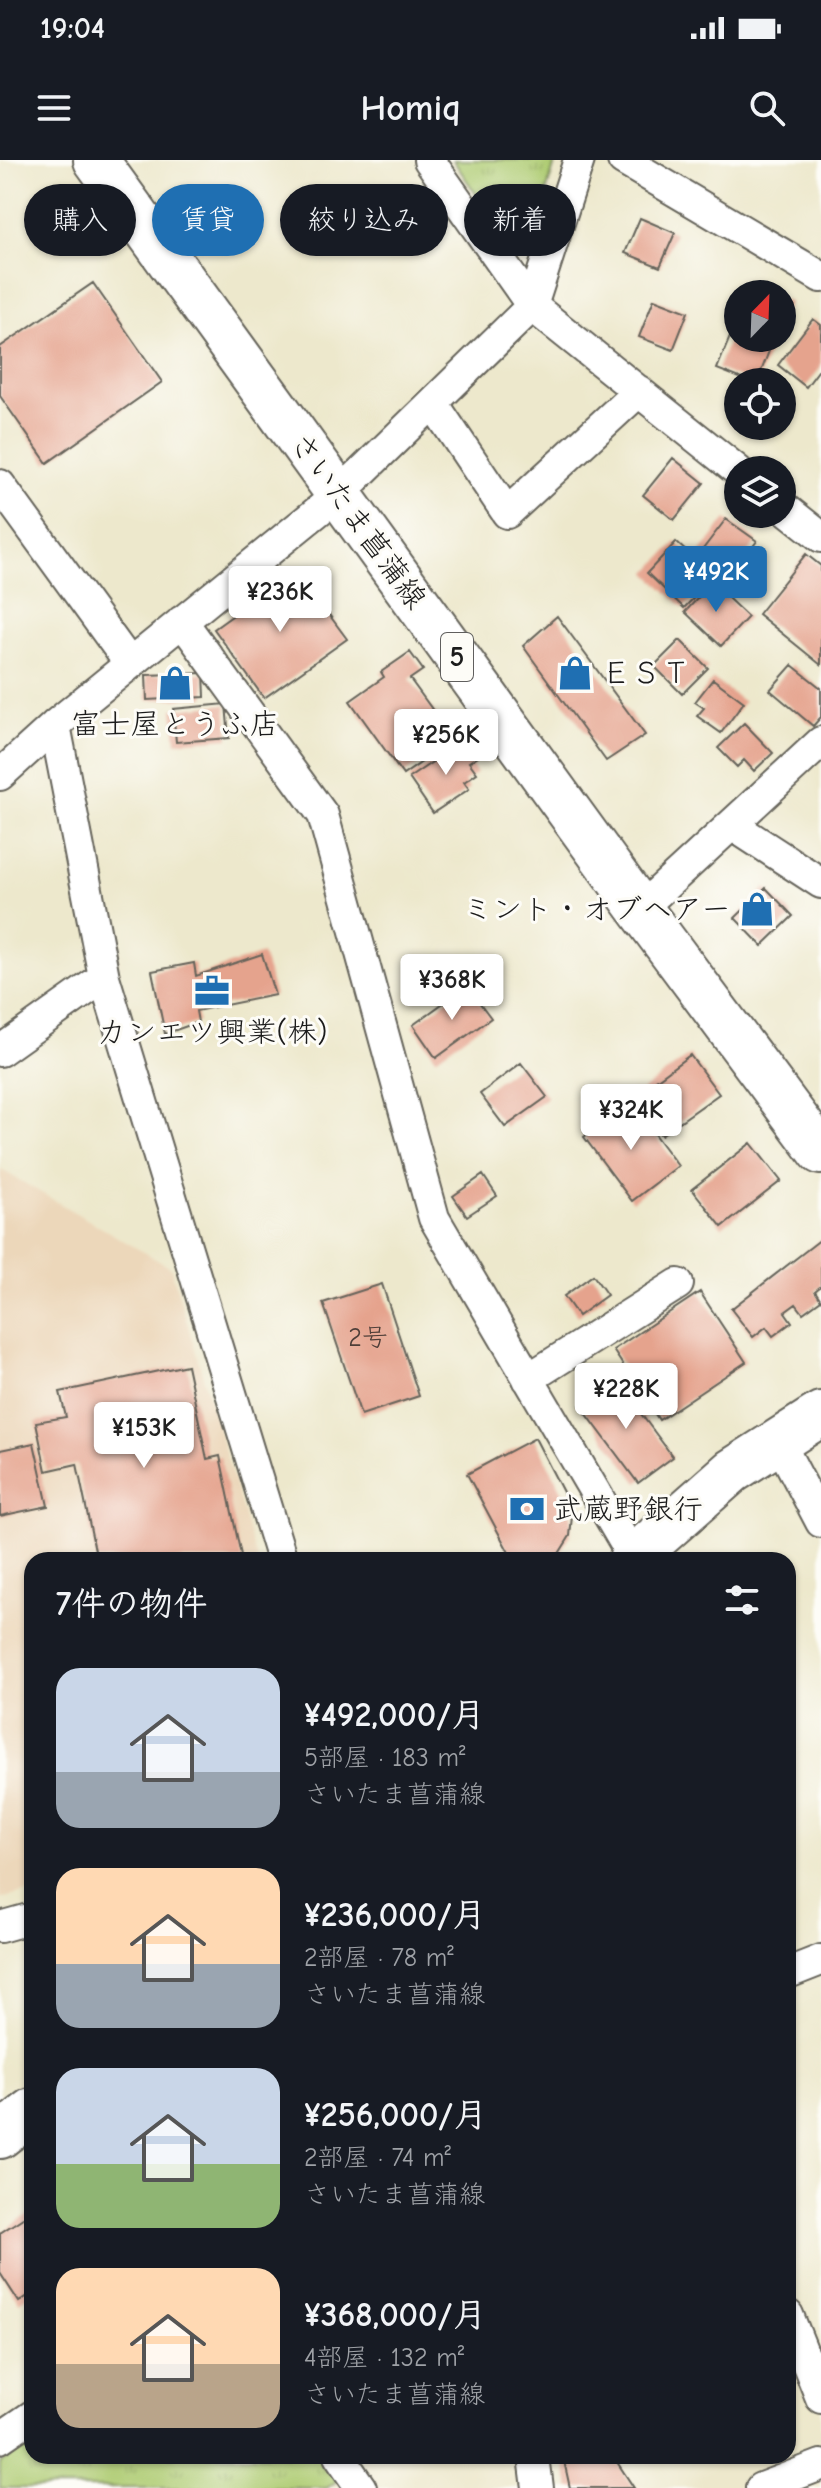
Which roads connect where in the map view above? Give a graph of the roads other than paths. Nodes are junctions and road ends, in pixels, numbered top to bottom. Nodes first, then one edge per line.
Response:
1 (96, 160) edge
2 (429, 160) edge
3 (579, 160) edge
4 (623, 160) edge
5 (820, 274) edge
6 (532, 306) junction
7 (639, 391) junction
8 (433, 403) junction
9 (724, 460) edge
10 (0, 485) edge
11 (339, 494) junction
12 (796, 517) edge
13 (821, 537) edge
14 (182, 621) junction
15 (130, 664) junction
16 (55, 725) junction
17 (821, 742) edge
18 (0, 775) edge
19 (732, 825) junction
20 (821, 883) edge
21 (640, 909) junction
22 (104, 977) junction
23 (0, 1051) edge
24 (821, 1152) edge
25 (678, 1284) dead end
26 (528, 1379) junction
27 (821, 1414) edge
28 (778, 1440) junction
29 (821, 1522) edge
30 (280, 1552) edge
31 (629, 1552) edge
32 (641, 1552) edge
33 (24, 1920) edge
34 (0, 1927) edge
35 (821, 1960) edge
36 (796, 1969) edge
37 (24, 2117) edge
38 (0, 2136) edge
39 (796, 2335) edge
40 (821, 2398) edge
41 (24, 2422) edge
42 (0, 2438) edge
43 (344, 2464) edge
44 (535, 2464) edge
45 (821, 2465) edge
46 (361, 2488) edge
47 (538, 2488) edge
48 (761, 2488) edge

1 - 11 main road, さいたま菖蒲線 / 5
2 - 6 street
3 - 6 street
4 - 5 street
6 - 7 street
6 - 8 street
7 - 8 street
7 - 9 street
8 - 11 street
10 - 15 street
11 - 14 street
11 - 21 main road, さいたま菖蒲線 / 5
12 - 13 street
14 - 15 street
14 - 26 street
15 - 16 street
16 - 18 street
16 - 22 street
17 - 19 street
19 - 20 street
19 - 21 street
21 - 24 main road, さいたま菖蒲線 / 5
22 - 23 street
22 - 30 street
25 - 26 street
26 - 31 street
27 - 28 main road
28 - 29 street
28 - 32 main road
33 - 34 street
35 - 36 street
37 - 38 main road
39 - 40 street
41 - 42 street
43 - 46 street
44 - 47 street
45 - 48 street

